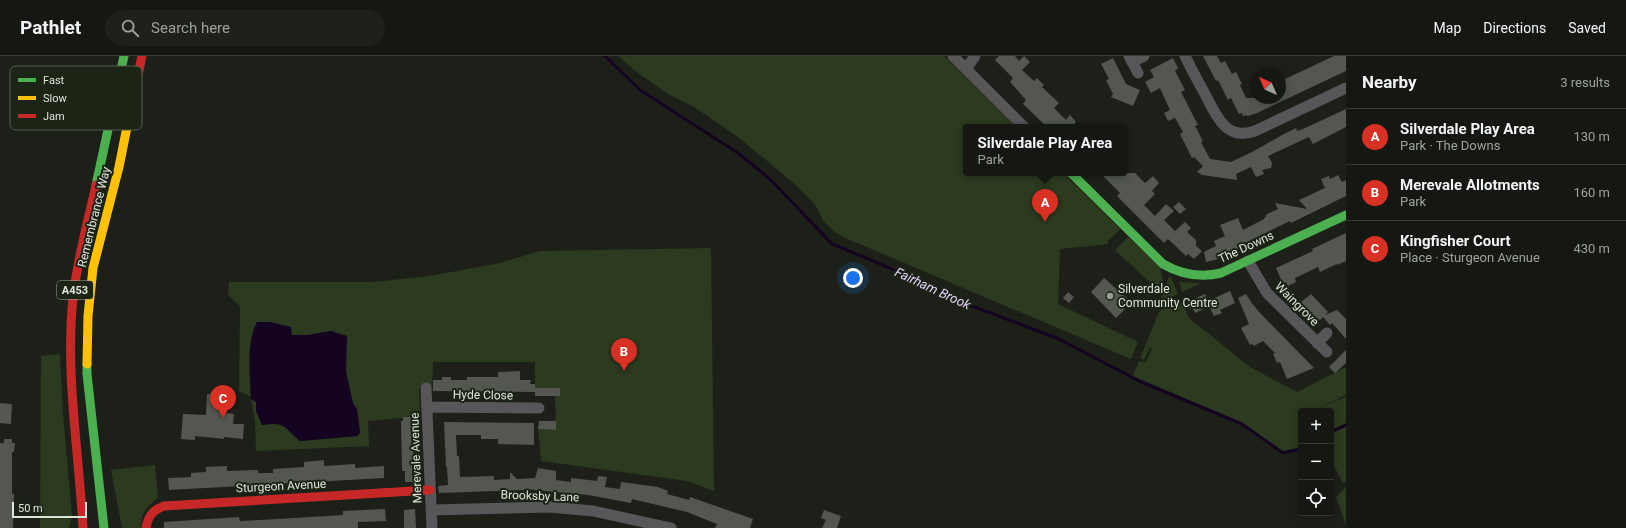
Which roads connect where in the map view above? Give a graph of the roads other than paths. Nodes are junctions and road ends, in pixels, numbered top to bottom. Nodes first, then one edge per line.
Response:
1 (124, 56) edge
2 (142, 56) edge
3 (953, 56) edge
4 (975, 56) edge
5 (1144, 56) edge
6 (1185, 56) edge
7 (1130, 59) edge
8 (122, 66) edge
9 (140, 66) edge
10 (966, 69) junction
11 (1138, 73) dead end
12 (1346, 88) edge
13 (1021, 124) edge
14 (110, 130) edge
15 (127, 130) edge
16 (1074, 176) edge
17 (1346, 215) edge
18 (1248, 261) junction
19 (1326, 333) dead end
20 (1317, 343) junction
21 (1327, 352) dead end
22 (426, 388) dead end
23 (427, 407) junction
24 (539, 408) dead end
25 (430, 490) junction
26 (431, 510) junction
27 (83, 528) edge
28 (104, 528) edge
29 (146, 528) edge
30 (432, 528) edge
31 (671, 528) edge

1 - 8 main road, Remembrance Way / A453
2 - 9 main road, Remembrance Way / A453
3 - 10 street
4 - 10 street
5 - 7 street
6 - 12 street
7 - 11 street
10 - 13 street
14 - 27 main road, Remembrance Way / A453
15 - 28 main road, Remembrance Way / A453
16 - 18 main road, The Downs
17 - 18 main road, The Downs
18 - 20 street, Waingrove
19 - 20 street, Waingrove
20 - 21 street, Waingrove
22 - 23 street, Merevale Avenue
23 - 24 street, Hyde Close
23 - 25 street, Merevale Avenue
25 - 26 street, Merevale Avenue
25 - 29 main road, Sturgeon Avenue
26 - 30 street, Merevale Avenue
26 - 31 street, Brooksby Lane

